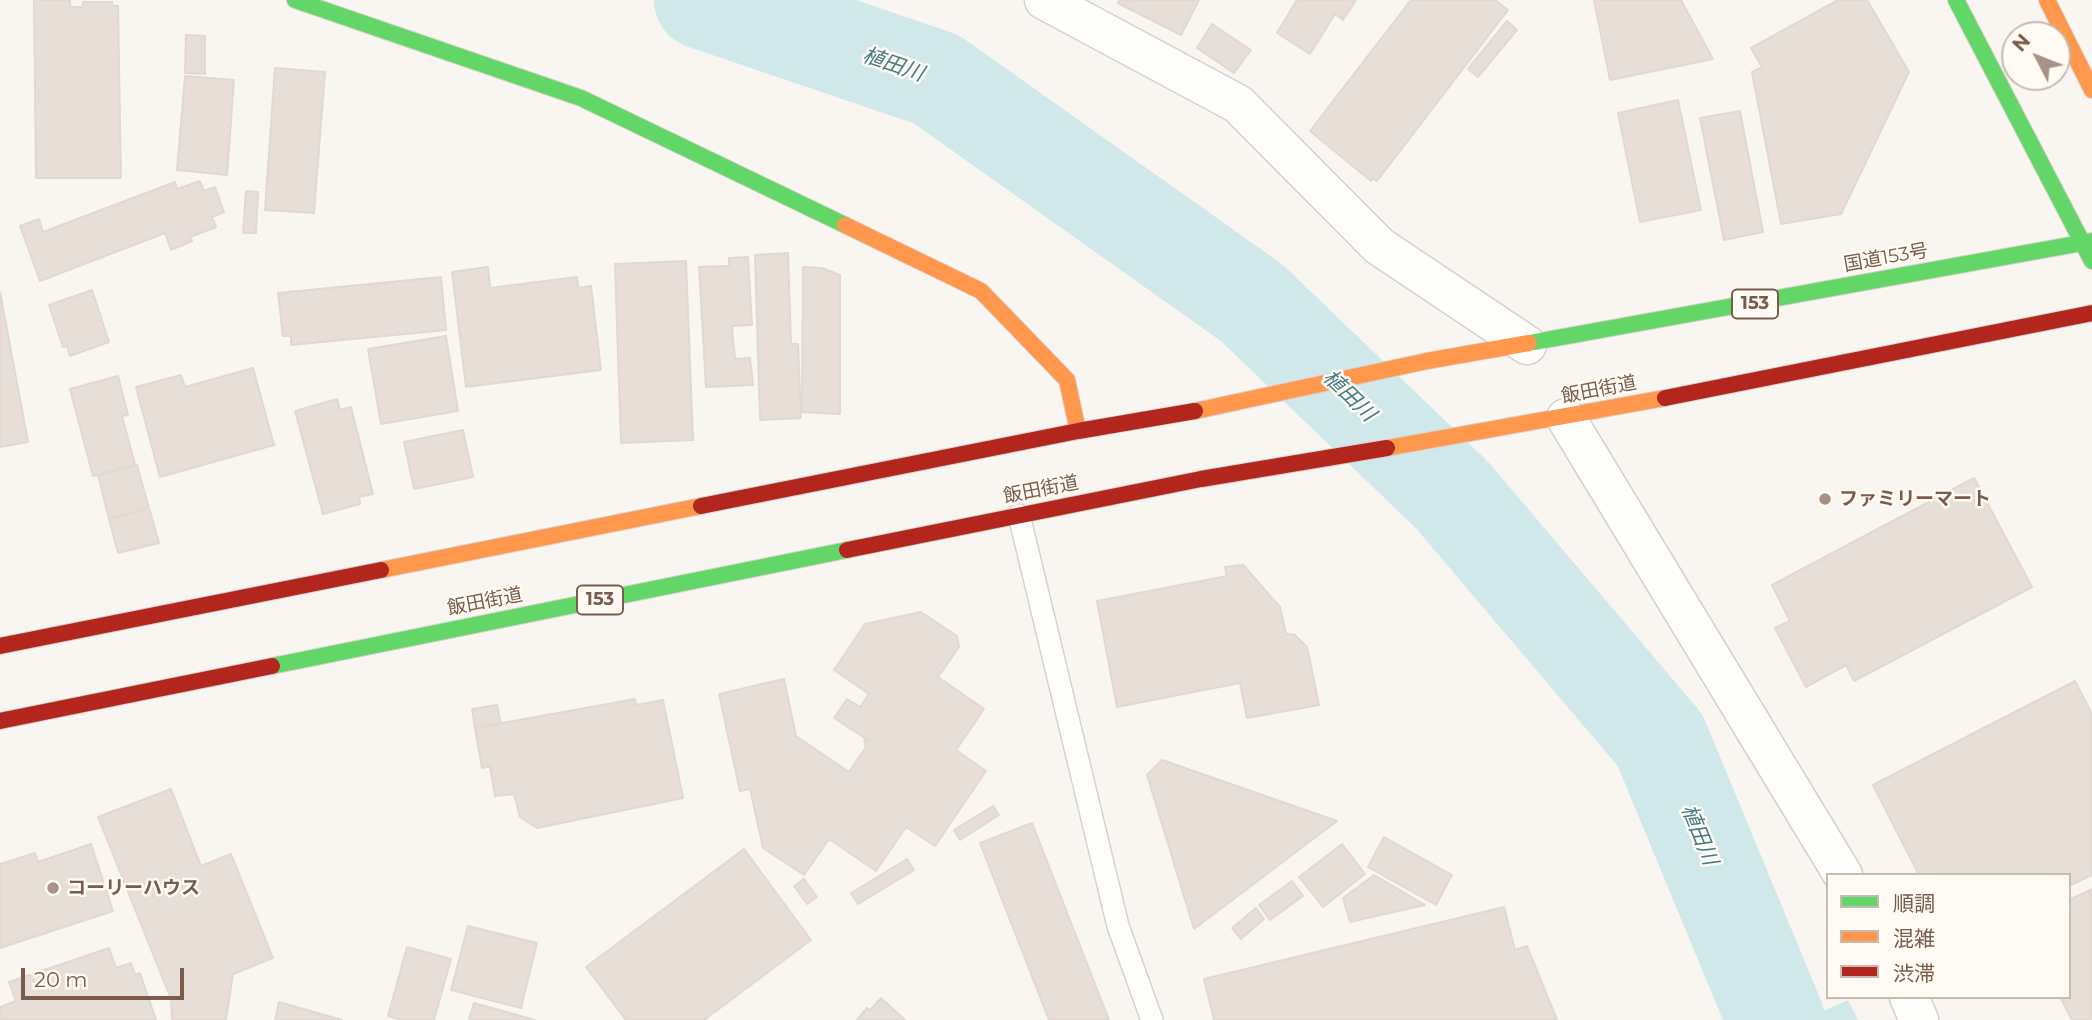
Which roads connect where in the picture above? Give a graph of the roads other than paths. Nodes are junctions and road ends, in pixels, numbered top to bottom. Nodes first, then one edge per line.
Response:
1 (295, 0) edge
2 (1044, 0) edge
3 (1956, 0) edge
4 (2047, 0) edge
5 (2092, 90) edge
6 (2087, 242) edge
7 (2092, 261) edge
8 (2092, 313) edge
9 (1527, 345) junction
10 (1566, 418) junction
11 (1078, 431) junction
12 (1019, 516) junction
13 (0, 646) edge
14 (0, 721) edge
15 (1842, 873) edge
16 (1910, 999) edge
17 (1152, 1020) edge
18 (1919, 1020) edge

1 - 11 main road
2 - 9 street
3 - 6 main road
4 - 5 main road
6 - 7 main road
6 - 9 main road, 国道153号 / 153
8 - 10 main road, 飯田街道 / 153
9 - 11 main road, 国道153号 / 153
10 - 12 main road, 飯田街道 / 153
10 - 15 street
11 - 13 main road, 153
12 - 14 main road, 飯田街道 / 153
12 - 17 lane
16 - 18 street

